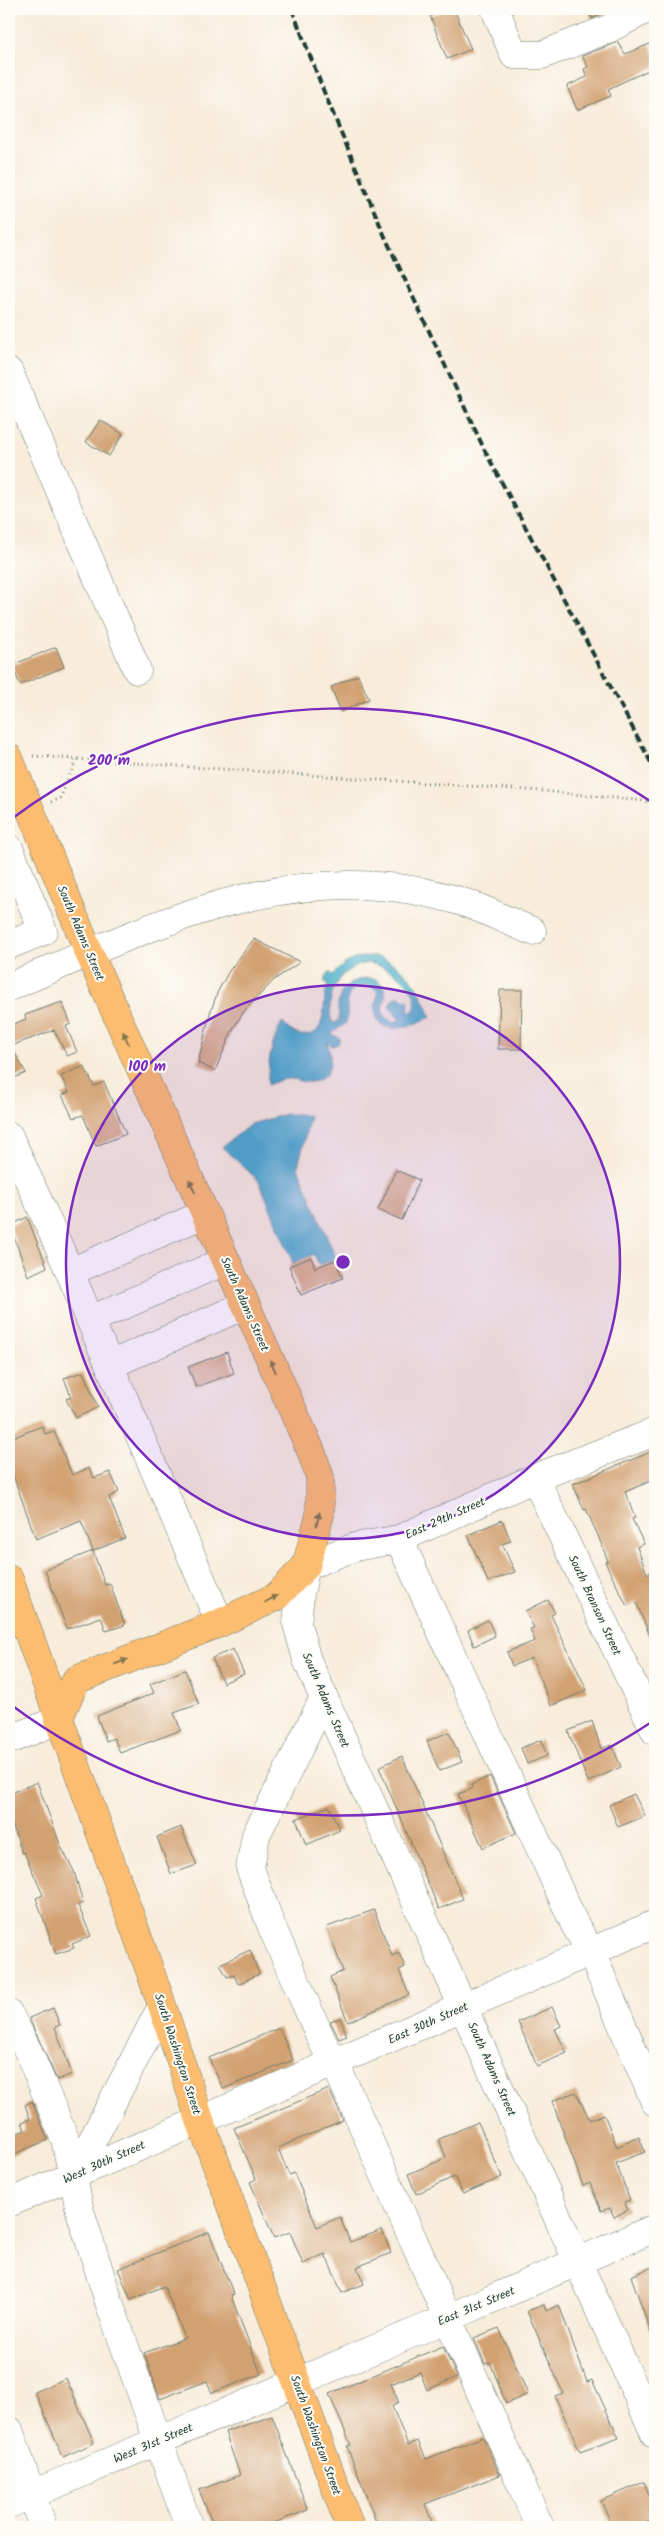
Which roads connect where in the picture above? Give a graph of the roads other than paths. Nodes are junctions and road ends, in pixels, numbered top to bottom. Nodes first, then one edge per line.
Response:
1 (495, 9) edge
2 (647, 9) edge
3 (9, 372) edge
4 (137, 670) dead end
5 (17, 757) edge
6 (16, 798) edge
7 (9, 848) edge
8 (532, 931) dead end
9 (9, 946) edge
10 (89, 953) junction
11 (9, 987) edge
12 (9, 1136) edge
13 (204, 1214) junction
14 (225, 1261) junction
15 (70, 1272) junction
16 (245, 1306) junction
17 (90, 1320) junction
18 (110, 1365) junction
19 (655, 1432) edge
20 (535, 1478) junction
21 (399, 1539) junction
22 (306, 1566) junction
23 (9, 1579) edge
24 (220, 1623) junction
25 (35, 1656) junction
26 (76, 1680) junction
27 (324, 1698) junction
28 (58, 1720) junction
29 (655, 1731) edge
30 (9, 1740) edge
31 (655, 1924) edge
32 (591, 1952) junction
33 (162, 2006) junction
34 (464, 2007) junction
35 (9, 2014) edge
36 (335, 2063) junction
37 (655, 2102) edge
38 (200, 2120) junction
39 (74, 2176) junction
40 (9, 2203) edge
41 (655, 2228) edge
42 (579, 2262) junction
43 (446, 2319) junction
44 (296, 2383) junction
45 (9, 2430) edge
46 (655, 2434) edge
47 (157, 2442) junction
48 (20, 2499) edge
49 (43, 2527) edge
50 (189, 2527) edge
51 (350, 2527) edge
52 (540, 2527) edge

1 - 2 street
3 - 4 street
5 - 6 main road, South Adams Street
6 - 10 main road, South Adams Street
7 - 9 street
8 - 10 street
10 - 11 street
13 -> 10 main road, South Adams Street
12 - 15 street
13 - 14 main road, South Adams Street
13 - 15 street
14 - 16 main road, South Adams Street
14 - 17 street
15 - 17 street
16 - 18 street
22 -> 16 main road, South Adams Street
17 - 18 street
18 - 24 street
19 - 20 street, East 29th Street
20 - 21 street, East 29th Street
20 - 29 street, South Branson Street
21 - 22 street, East 29th Street
21 - 32 street
24 -> 22 main road, East 29th Street
22 - 27 street, South Adams Street
23 - 25 main road, South Washington Street
26 -> 24 main road, East 29th Street
25 - 26 main road
25 - 28 main road, South Washington Street
26 - 28 main road
27 - 34 street, South Adams Street
27 - 36 street
28 - 30 street
28 - 33 main road, South Washington Street
31 - 32 street, East 30th Street
32 - 34 street, East 30th Street
32 - 37 street
33 - 38 main road, South Washington Street
33 - 39 street
34 - 36 street, East 30th Street
34 - 42 street, South Adams Street
35 - 39 street
36 - 38 street, East 30th Street
36 - 43 street
38 - 39 street, West 30th Street
38 - 44 main road, South Washington Street
39 - 40 street, West 30th Street
39 - 47 street
41 - 42 street, East 31st Street
42 - 43 street, East 31st Street
42 - 46 street, South Adams Street
43 - 44 street, East 31st Street
43 - 52 street
44 - 47 street, West 31st Street
44 - 51 main road, South Washington Street
45 - 48 street
47 - 48 street, West 31st Street
47 - 50 street
48 - 49 street

